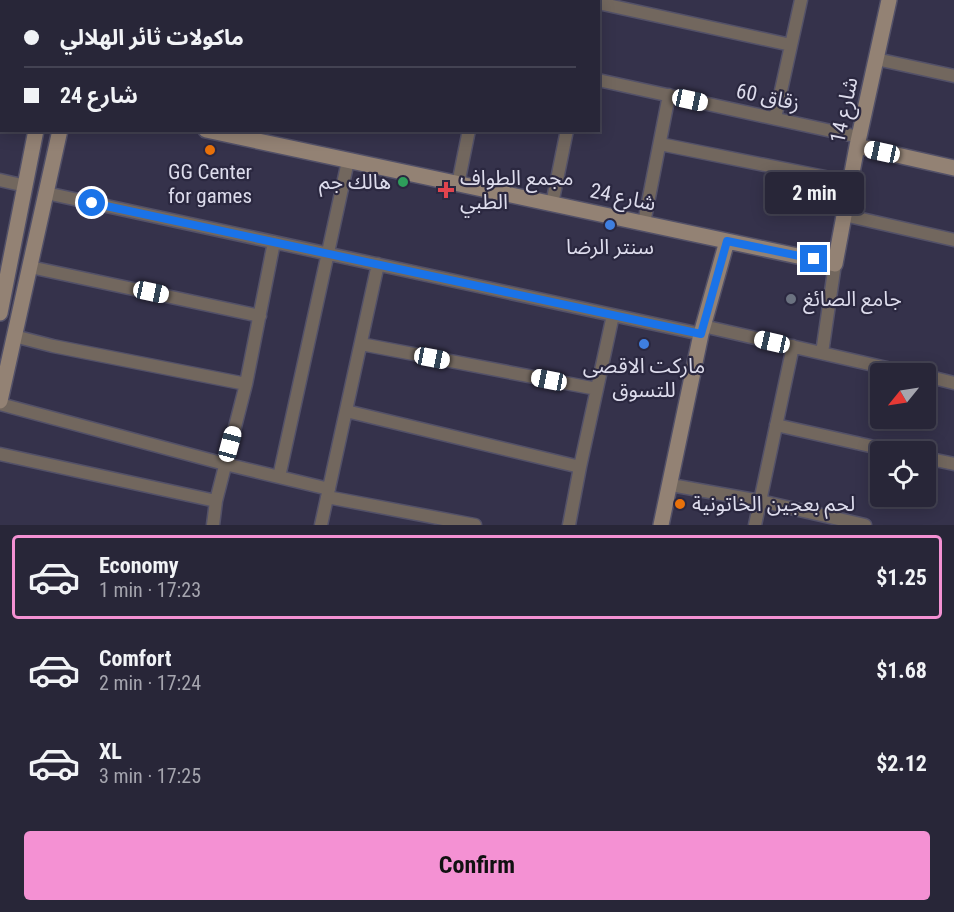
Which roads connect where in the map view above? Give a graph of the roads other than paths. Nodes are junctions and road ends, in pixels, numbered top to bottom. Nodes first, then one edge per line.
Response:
1 (801, 0) edge
2 (889, 0) edge
3 (600, 3) edge
4 (791, 45) junction
5 (876, 59) junction
6 (954, 76) edge
7 (600, 80) edge
8 (669, 95) junction
9 (775, 118) junction
10 (36, 132) edge
11 (60, 132) edge
12 (469, 132) edge
13 (567, 132) edge
14 (226, 133) edge
15 (858, 142) junction
16 (660, 144) junction
17 (348, 161) junction
18 (954, 168) edge
19 (0, 180) edge
20 (850, 182) junction
21 (458, 184) junction
22 (26, 186) junction
23 (46, 193) junction
24 (552, 204) junction
25 (844, 215) junction
26 (644, 223) junction
27 (954, 240) edge
28 (727, 241) junction
29 (274, 242) junction
30 (327, 253) junction
31 (6, 262) edge
32 (378, 264) junction
33 (835, 264) junction
34 (30, 267) junction
35 (0, 313) edge
36 (613, 315) junction
37 (260, 316) junction
38 (702, 330) junction
39 (14, 336) junction
40 (361, 344) junction
41 (793, 346) junction
42 (822, 353) junction
43 (870, 364) edge
44 (936, 378) edge
45 (954, 383) edge
46 (246, 384) junction
47 (597, 389) junction
48 (0, 403) edge
49 (346, 411) junction
50 (776, 425) junction
51 (870, 446) edge
52 (0, 454) edge
53 (936, 460) edge
54 (225, 464) junction
55 (954, 464) edge
56 (580, 467) junction
57 (279, 477) junction
58 (670, 485) junction
59 (328, 493) junction
60 (216, 501) junction
61 (760, 501) junction
62 (213, 525) edge
63 (321, 525) edge
64 (475, 525) edge
65 (569, 525) edge
66 (661, 525) edge
67 (754, 525) edge
68 (865, 525) edge

1 - 4 street
2 - 5 street, شارع 14
3 - 4 street
4 - 9 street
5 - 6 street
5 - 15 street, شارع 14
7 - 8 street, زقاق 60
8 - 9 street, زقاق 60
8 - 16 street
9 - 15 street, زقاق 60
10 - 22 street
11 - 23 street
12 - 21 street
13 - 24 street
14 - 17 street, شارع 24
15 - 18 street
15 - 20 street, شارع 14
16 - 20 street
16 - 26 street
17 - 21 street, شارع 24
17 - 30 street
19 - 22 street
20 - 25 street, شارع 14
21 - 24 street, شارع 24
22 - 31 street
23 - 29 street
23 - 34 street
24 - 26 street, شارع 24
25 - 27 street
25 - 33 street, شارع 14
26 - 28 street, شارع 24
28 - 33 street, شارع 24
28 - 38 street
29 - 30 street
29 - 37 street
30 - 32 street
30 - 57 street
31 - 35 street
32 - 36 street
32 - 40 street
33 - 42 street
34 - 37 street
34 - 39 street
36 - 38 street
36 - 47 street
37 - 46 street
38 - 41 street
38 - 58 street
39 - 46 street
39 - 48 street
40 - 47 street
40 - 49 street
41 - 42 street
41 - 50 street
42 - 43 street
44 - 45 street
46 - 54 street
47 - 56 street
48 - 54 street
49 - 56 street
49 - 59 street
50 - 51 street
50 - 61 street
52 - 60 street
53 - 55 street
54 - 57 street
54 - 60 street
56 - 65 street
57 - 59 street
58 - 61 street
58 - 66 street
59 - 63 street
59 - 64 street
60 - 62 street
61 - 67 street
61 - 68 street

